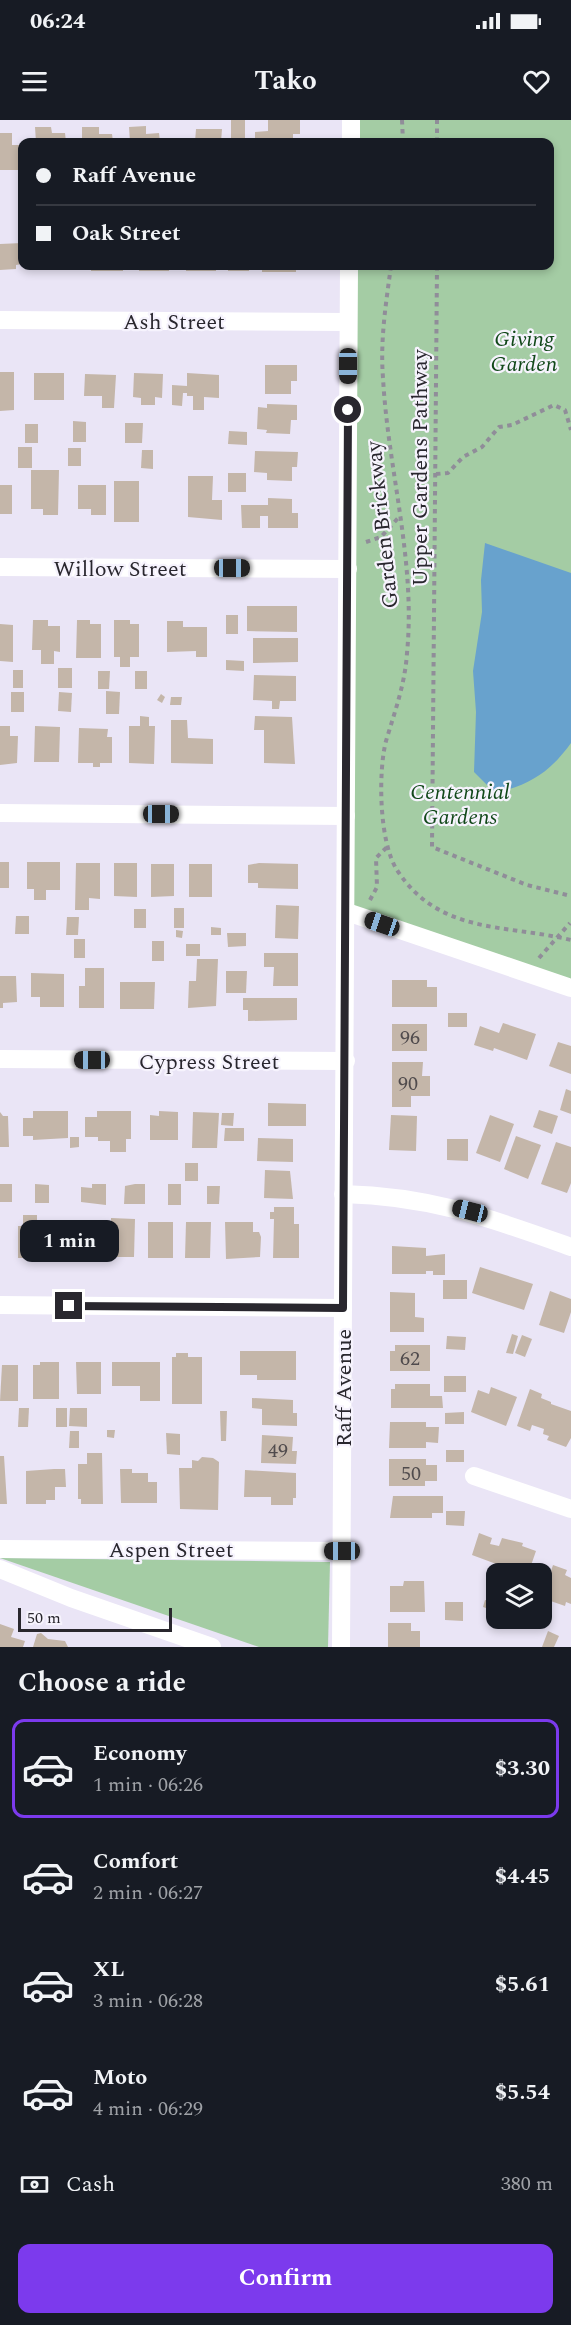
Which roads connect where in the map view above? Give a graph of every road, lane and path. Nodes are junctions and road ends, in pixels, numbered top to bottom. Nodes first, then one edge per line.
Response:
1 (351, 120) edge
2 (402, 120) edge
3 (437, 120) edge
4 (351, 138) edge
5 (403, 138) edge
6 (437, 138) edge
7 (349, 270) edge
8 (390, 270) edge
9 (436, 270) edge
10 (0, 320) edge
11 (348, 322) junction
12 (571, 430) edge
13 (436, 474) junction
14 (399, 516) junction
15 (348, 542) junction
16 (0, 567) edge
17 (348, 569) junction
18 (0, 813) edge
19 (346, 816) junction
20 (387, 847) junction
21 (571, 896) edge
22 (354, 914) junction
23 (570, 923) edge
24 (556, 936) junction
25 (571, 940) edge
26 (528, 973) junction
27 (571, 988) edge
28 (0, 1059) edge
29 (346, 1061) junction
30 (344, 1194) junction
31 (571, 1247) edge
32 (0, 1305) edge
33 (343, 1308) junction
34 (474, 1476) dead end
35 (571, 1509) edge
36 (0, 1549) edge
37 (342, 1551) junction
38 (0, 1569) edge
39 (212, 1647) edge
40 (341, 1647) edge

1 - 4 street
2 - 5 path
3 - 6 path
7 - 11 street, Raff Avenue
8 - 14 path, Garden Brickway
9 - 13 path, Upper Gardens Pathway
10 - 11 street, Ash Street
11 - 15 street, Raff Avenue
12 - 13 path
13 - 21 path, Upper Gardens Pathway
14 - 15 path
14 - 20 path, Garden Brickway
15 - 17 street, Raff Avenue
16 - 17 street, Willow Street
17 - 19 street, Raff Avenue
18 - 19 street
19 - 22 street, Raff Avenue
20 - 22 path
20 - 24 path, Garden Brickway
22 - 26 street
22 - 29 street, Raff Avenue
23 - 24 path
24 - 25 path, Garden Brickway
24 - 26 path
26 - 27 street
28 - 29 street, Cypress Street
29 - 30 street, Raff Avenue
30 - 31 street
30 - 33 street, Raff Avenue
32 - 33 street
33 - 37 street, Raff Avenue
34 - 35 street
36 - 37 street, Aspen Street
37 - 40 street, Raff Avenue
38 - 39 street

